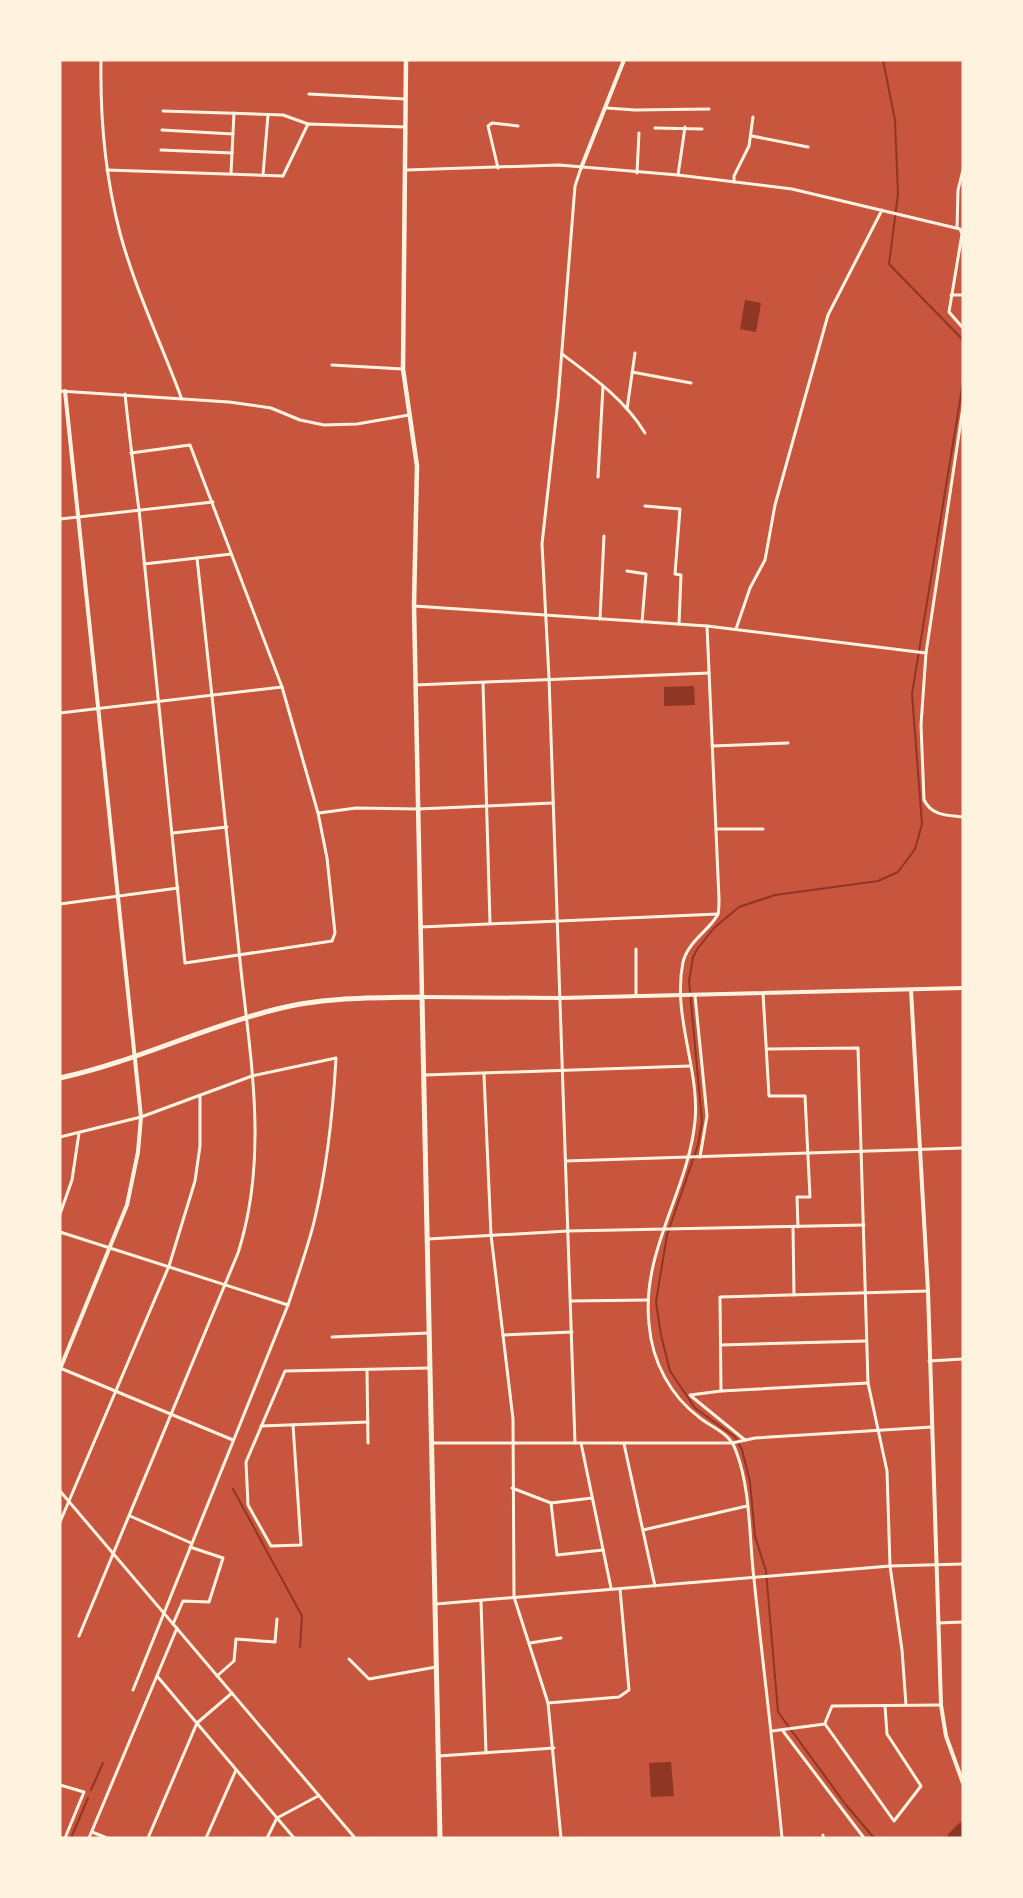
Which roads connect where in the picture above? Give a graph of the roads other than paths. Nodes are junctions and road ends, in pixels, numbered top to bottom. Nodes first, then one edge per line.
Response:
1 (101, 60) edge
2 (406, 60) edge
3 (624, 60) edge
4 (309, 94) dead end
5 (405, 99) junction
6 (607, 108) junction
7 (710, 109) dead end
8 (163, 111) dead end
9 (234, 114) junction
10 (267, 115) junction
11 (753, 117) dead end
12 (308, 124) junction
13 (518, 126) dead end
14 (405, 127) junction
15 (685, 127) junction
16 (655, 128) dead end
17 (702, 129) dead end
18 (162, 130) dead end
19 (639, 133) dead end
20 (233, 134) junction
21 (752, 136) junction
22 (808, 147) dead end
23 (161, 150) dead end
24 (232, 153) junction
25 (498, 168) junction
26 (580, 168) junction
27 (107, 170) junction
28 (406, 170) junction
29 (963, 170) edge
30 (231, 173) junction
31 (637, 173) junction
32 (263, 175) junction
33 (678, 176) junction
34 (734, 182) junction
35 (882, 210) junction
36 (957, 229) junction
37 (963, 295) edge
38 (951, 296) junction
39 (963, 328) edge
40 (635, 353) dead end
41 (562, 354) junction
42 (332, 365) dead end
43 (403, 369) junction
44 (632, 372) junction
45 (691, 383) dead end
46 (603, 386) junction
47 (62, 391) edge
48 (124, 394) junction
49 (181, 398) junction
50 (963, 407) edge
51 (627, 409) junction
52 (409, 416) junction
53 (645, 433) dead end
54 (131, 453) junction
55 (598, 477) dead end
56 (213, 502) junction
57 (645, 506) dead end
58 (139, 510) junction
59 (79, 517) junction
60 (60, 519) edge
61 (604, 536) dead end
62 (232, 554) junction
63 (197, 558) junction
64 (144, 564) junction
65 (627, 571) dead end
66 (414, 606) junction
67 (545, 615) junction
68 (600, 619) junction
69 (642, 622) junction
70 (679, 624) junction
71 (707, 626) junction
72 (736, 629) junction
73 (926, 652) junction
74 (709, 673) junction
75 (549, 678) junction
76 (483, 683) junction
77 (415, 685) junction
78 (282, 687) junction
79 (212, 697) junction
80 (158, 702) junction
81 (99, 709) junction
82 (60, 713) edge
83 (788, 743) dead end
84 (712, 746) junction
85 (553, 803) junction
86 (487, 806) junction
87 (418, 809) junction
88 (318, 813) junction
89 (963, 817) edge
90 (227, 827) junction
91 (764, 829) dead end
92 (716, 830) junction
93 (173, 833) junction
94 (178, 888) junction
95 (118, 896) junction
96 (60, 904) edge
97 (718, 914) junction
98 (556, 921) junction
99 (490, 923) junction
100 (421, 927) junction
101 (636, 949) dead end
102 (239, 955) junction
103 (963, 988) edge
104 (911, 990) junction
105 (763, 993) junction
106 (681, 995) junction
107 (636, 996) junction
108 (695, 996) junction
109 (422, 997) junction
110 (560, 998) junction
111 (247, 1017) junction
112 (768, 1049) junction
113 (137, 1056) junction
114 (690, 1066) junction
115 (563, 1071) junction
116 (423, 1075) junction
117 (484, 1075) junction
118 (252, 1076) junction
119 (60, 1078) edge
120 (200, 1095) junction
121 (141, 1117) junction
122 (79, 1133) junction
123 (60, 1137) edge
124 (963, 1148) edge
125 (922, 1150) junction
126 (861, 1151) junction
127 (808, 1152) junction
128 (688, 1157) junction
129 (700, 1157) junction
130 (566, 1161) junction
131 (60, 1214) edge
132 (864, 1225) junction
133 (793, 1227) junction
134 (798, 1227) junction
135 (662, 1230) junction
136 (568, 1231) junction
137 (60, 1232) edge
138 (491, 1235) junction
139 (427, 1239) junction
140 (111, 1246) junction
141 (169, 1266) junction
142 (225, 1285) junction
143 (928, 1291) junction
144 (866, 1294) junction
145 (794, 1295) junction
146 (648, 1300) junction
147 (571, 1302) junction
148 (288, 1305) junction
149 (572, 1332) junction
150 (429, 1333) junction
151 (502, 1335) junction
152 (332, 1336) dead end
153 (867, 1341) junction
154 (721, 1345) junction
155 (963, 1359) edge
156 (929, 1361) junction
157 (430, 1368) junction
158 (60, 1369) edge
159 (367, 1370) junction
160 (868, 1383) junction
161 (721, 1391) junction
162 (115, 1392) junction
163 (171, 1415) junction
164 (368, 1422) junction
165 (293, 1425) junction
166 (261, 1426) junction
167 (932, 1427) junction
168 (879, 1430) junction
169 (234, 1440) junction
170 (746, 1440) junction
171 (368, 1443) dead end
172 (433, 1443) junction
173 (513, 1443) junction
174 (575, 1443) junction
175 (581, 1443) junction
176 (732, 1443) junction
177 (624, 1444) junction
178 (512, 1488) junction
179 (60, 1491) edge
180 (592, 1498) junction
181 (69, 1500) junction
182 (551, 1503) junction
183 (747, 1506) junction
184 (130, 1516) junction
185 (60, 1522) edge
186 (643, 1530) junction
187 (190, 1545) junction
188 (603, 1550) junction
189 (114, 1554) junction
190 (963, 1564) edge
191 (937, 1565) junction
192 (890, 1566) junction
193 (754, 1579) junction
194 (655, 1586) junction
195 (611, 1588) junction
196 (620, 1588) junction
197 (514, 1597) junction
198 (482, 1602) junction
199 (436, 1605) junction
200 (164, 1613) junction
201 (277, 1619) dead end
202 (963, 1622) edge
203 (937, 1623) junction
204 (173, 1624) junction
205 (177, 1628) junction
206 (79, 1636) dead end
207 (561, 1638) dead end
208 (530, 1643) junction
209 (349, 1659) dead end
210 (436, 1667) junction
211 (157, 1676) junction
212 (217, 1676) junction
213 (133, 1690) dead end
214 (232, 1693) junction
215 (548, 1703) junction
216 (906, 1705) junction
217 (941, 1705) junction
218 (885, 1706) junction
219 (197, 1723) junction
220 (825, 1724) junction
221 (772, 1731) junction
222 (783, 1731) junction
223 (554, 1748) junction
224 (486, 1753) junction
225 (437, 1756) junction
226 (237, 1770) junction
227 (963, 1783) edge
228 (60, 1785) edge
229 (318, 1796) junction
230 (277, 1818) junction
231 (92, 1832) junction
232 (64, 1838) edge
233 (89, 1838) edge
234 (107, 1838) edge
235 (148, 1838) edge
236 (206, 1838) edge
237 (267, 1838) edge
238 (294, 1838) edge
239 (355, 1838) edge
240 (440, 1838) edge
241 (561, 1838) edge
242 (782, 1838) edge
243 (864, 1838) edge

1 - 27 street
2 - 5 main road
3 - 6 street
4 - 5 street
5 - 14 main road
6 - 7 street
6 - 26 street
8 - 9 street
9 - 10 street
9 - 20 street
10 - 12 street
10 - 32 street
11 - 21 street
12 - 14 street
12 - 32 street
13 - 25 street
14 - 28 main road
15 - 16 street
15 - 17 street
15 - 33 street
18 - 20 street
19 - 31 street
20 - 24 street
21 - 22 street
21 - 34 street
23 - 24 street
24 - 30 street
25 - 26 street
25 - 28 street
26 - 31 street
26 - 41 street
27 - 30 street
27 - 49 street
28 - 43 main road
29 - 36 street
30 - 32 street
31 - 33 street
33 - 34 street
34 - 35 street
35 - 36 street
35 - 72 street
36 - 38 street
37 - 38 street
38 - 39 street
40 - 44 street
41 - 46 street
41 - 67 street
42 - 43 street
43 - 52 main road
44 - 45 street
44 - 51 street
46 - 51 street
46 - 55 street
47 - 48 street
47 - 59 street
48 - 49 street
48 - 54 street
49 - 52 street
50 - 73 street
51 - 53 street
52 - 66 main road
54 - 56 street
54 - 58 street
56 - 58 street
56 - 62 street
57 - 70 street
58 - 59 street
58 - 64 street
59 - 60 street
59 - 81 street
61 - 68 street
62 - 63 street
62 - 78 street
63 - 64 street
63 - 79 street
64 - 80 street
65 - 69 street
66 - 67 street
66 - 77 main road
67 - 68 street
67 - 75 street
68 - 69 street
69 - 70 street
70 - 71 street
71 - 72 street
71 - 74 street
72 - 73 street
73 - 89 street
74 - 75 street
74 - 84 street
75 - 76 street
75 - 85 street
76 - 77 street
76 - 86 street
77 - 87 main road
78 - 79 street
78 - 88 street
79 - 80 street
79 - 90 street
80 - 81 street
80 - 93 street
81 - 82 street
81 - 95 street
83 - 84 street
84 - 92 street
85 - 86 street
85 - 98 street
86 - 87 street
86 - 99 street
87 - 88 street
87 - 100 main road
88 - 102 street
90 - 93 street
90 - 102 street
91 - 92 street
92 - 97 street
93 - 94 street
94 - 95 street
94 - 102 street
95 - 96 street
95 - 113 street
97 - 98 street
97 - 106 street
98 - 99 street
98 - 110 street
99 - 100 street
100 - 109 main road
101 - 107 street
102 - 111 street
103 - 104 street
104 - 105 street
104 - 125 street
105 - 108 street
105 - 112 street
106 - 107 street
106 - 108 street
106 - 114 street
107 - 110 street
108 - 129 street
109 - 110 street
109 - 111 highway
109 - 116 highway
110 - 115 street
111 - 113 highway
111 - 118 street
112 - 126 street
112 - 127 street
113 - 119 highway
113 - 121 street
114 - 115 street
114 - 128 street
115 - 117 street
115 - 130 street
116 - 117 street
116 - 139 highway
117 - 138 street
118 - 120 street
118 - 142 street
118 - 148 street
120 - 121 street
120 - 141 street
121 - 122 street
121 - 140 street
122 - 123 street
122 - 131 street
124 - 125 street
125 - 126 street
125 - 143 street
126 - 127 street
126 - 132 street
127 - 129 street
127 - 134 street
128 - 129 street
128 - 130 street
128 - 135 street
130 - 136 street
132 - 134 street
132 - 144 street
133 - 134 street
133 - 135 street
133 - 145 street
135 - 136 street
135 - 146 street
136 - 138 street
136 - 147 street
137 - 140 street
138 - 139 street
138 - 151 street
139 - 150 highway
140 - 141 street
140 - 158 street
141 - 142 street
141 - 162 street
142 - 148 street
142 - 163 street
143 - 144 street
143 - 156 street
144 - 145 street
144 - 153 street
145 - 154 street
146 - 147 street
146 - 176 street
147 - 149 street
148 - 169 street
149 - 151 street
149 - 174 street
150 - 152 street
150 - 157 highway
151 - 173 street
153 - 154 street
153 - 160 street
154 - 161 street
155 - 156 street
156 - 167 street
157 - 159 street
157 - 172 highway
158 - 162 street
159 - 164 street
159 - 166 street
160 - 161 street
160 - 168 street
161 - 170 street
162 - 163 street
162 - 181 street
163 - 169 street
163 - 184 street
164 - 165 street
164 - 171 street
165 - 166 street
165 - 166 street
167 - 168 street
167 - 191 street
168 - 170 street
168 - 192 street
169 - 187 street
170 - 176 street
172 - 173 street
172 - 199 highway
173 - 174 street
173 - 178 street
174 - 175 street
175 - 177 street
175 - 180 street
176 - 177 street
176 - 183 street
177 - 186 street
178 - 182 street
178 - 197 street
179 - 181 street
180 - 182 street
180 - 188 street
181 - 185 street
181 - 189 street
182 - 188 street
183 - 186 street
183 - 193 street
184 - 187 street
184 - 189 street
186 - 194 street
187 - 200 street
187 - 204 street
188 - 195 street
189 - 200 street
189 - 206 street
190 - 191 street
191 - 192 street
191 - 203 street
192 - 193 street
192 - 216 street
193 - 194 street
193 - 221 street
194 - 196 street
195 - 196 street
195 - 197 street
196 - 215 street
197 - 198 street
197 - 208 street
198 - 199 street
198 - 224 street
199 - 210 highway
200 - 204 street
200 - 213 street
201 - 212 street
202 - 203 street
203 - 217 street
204 - 205 street
205 - 211 street
205 - 212 street
207 - 208 street
208 - 215 street
209 - 210 street
210 - 225 highway
211 - 219 street
211 - 231 street
212 - 214 street
214 - 219 street
214 - 229 street
215 - 223 street
216 - 217 street
216 - 218 street
217 - 227 street
218 - 220 street
218 - 220 street
219 - 226 street
219 - 235 street
220 - 222 street
221 - 222 street
221 - 242 street
222 - 243 street
223 - 224 street
223 - 241 street
224 - 225 street
225 - 240 highway
226 - 230 street
226 - 236 street
228 - 232 street
229 - 230 street
229 - 239 street
230 - 237 street
230 - 238 street
231 - 233 street
231 - 234 street

